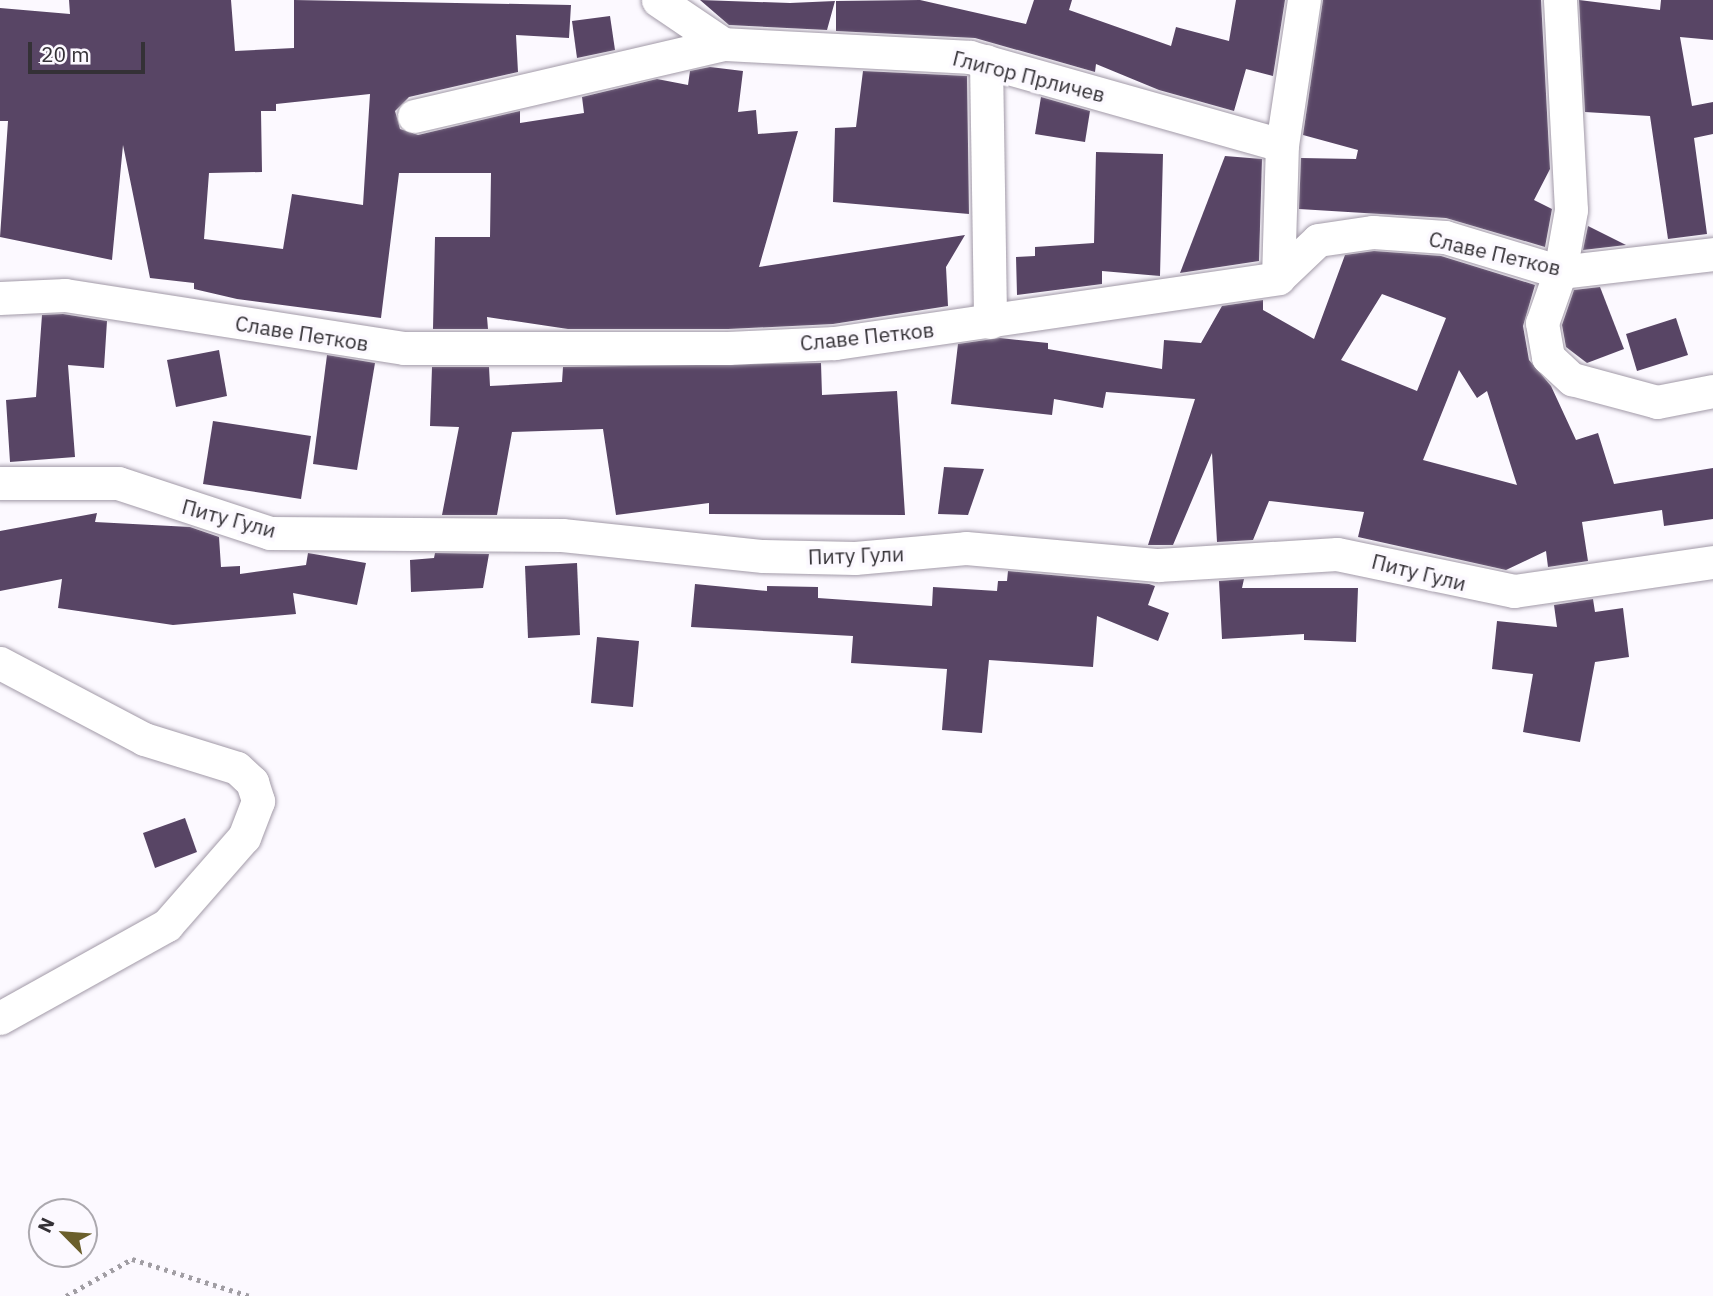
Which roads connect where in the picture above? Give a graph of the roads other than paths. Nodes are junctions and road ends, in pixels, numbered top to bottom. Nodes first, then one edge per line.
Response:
1 (658, 0) edge
2 (1304, 0) edge
3 (1560, 0) edge
4 (723, 44) junction
5 (986, 61) junction
6 (414, 116) dead end
7 (1282, 145) junction
8 (1713, 254) edge
9 (1560, 272) junction
10 (1278, 278) junction
11 (4, 295) edge
12 (990, 322) junction
13 (1713, 391) edge
14 (0, 483) edge
15 (1706, 558) edge
16 (0, 663) edge
17 (0, 1018) edge

1 - 4 street
2 - 7 street
3 - 9 street
4 - 5 street, Глигор Прличев
4 - 6 street, Глигор Прличев
5 - 7 street, Глигор Прличев
5 - 12 street
7 - 10 street
8 - 9 street, Славе Петков
9 - 10 street, Славе Петков
9 - 13 street
10 - 12 street, Славе Петков
11 - 12 street, Славе Петков
14 - 15 street, Питу Гули
16 - 17 street

